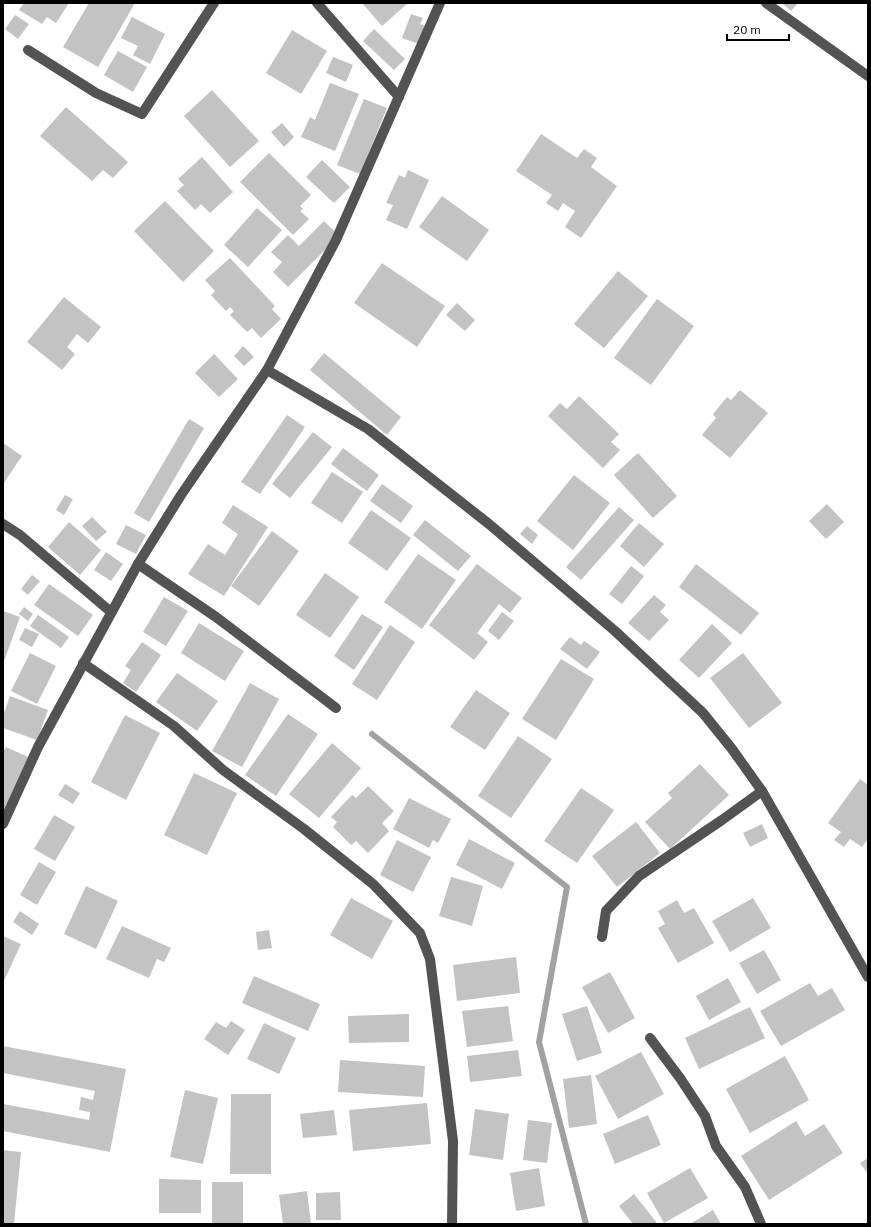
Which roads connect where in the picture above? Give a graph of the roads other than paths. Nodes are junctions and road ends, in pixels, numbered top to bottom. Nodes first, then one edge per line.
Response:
1 (214, 3) edge
2 (317, 3) edge
3 (440, 3) edge
4 (766, 3) edge
5 (28, 50) dead end
6 (868, 76) edge
7 (399, 97) junction
8 (267, 370) junction
9 (3, 524) edge
10 (138, 564) junction
11 (111, 612) junction
12 (83, 663) junction
13 (336, 708) dead end
14 (762, 791) junction
15 (3, 824) edge
16 (602, 937) dead end
17 (868, 977) edge
18 (650, 1038) dead end
19 (452, 1224) edge
20 (761, 1224) edge

1 - 5 street
2 - 7 street
3 - 7 street
4 - 6 street
7 - 8 street
8 - 10 street
8 - 14 street
9 - 11 street
10 - 11 street
10 - 13 street
11 - 12 street
12 - 15 street
12 - 19 street
14 - 16 street
14 - 17 street
18 - 20 street

